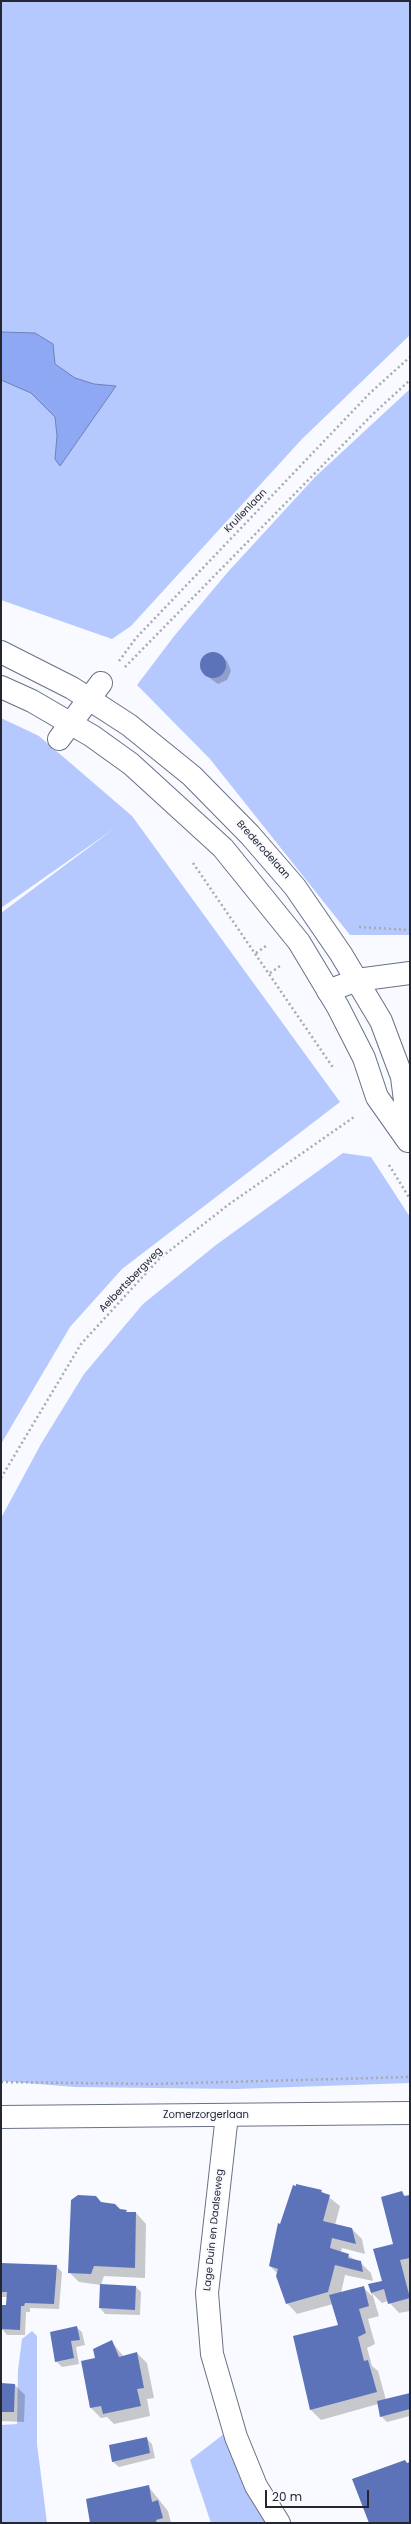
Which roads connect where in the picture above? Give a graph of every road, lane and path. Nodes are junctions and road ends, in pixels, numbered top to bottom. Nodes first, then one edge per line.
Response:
1 (410, 357) edge
2 (410, 380) edge
3 (1, 652) edge
4 (1, 687) edge
5 (95, 691) junction
6 (65, 731) junction
7 (190, 859) dead end
8 (358, 927) dead end
9 (410, 930) edge
10 (410, 973) edge
11 (357, 980) junction
12 (328, 990) junction
13 (337, 1074) dead end
14 (355, 1116) dead end
15 (410, 1140) edge
16 (410, 1143) edge
17 (1, 1478) edge
18 (410, 2077) edge
19 (1, 2082) edge
20 (410, 2113) edge
21 (227, 2115) junction
22 (1, 2117) edge
23 (279, 2523) edge

1 - 5 path, Krullenlaan
2 - 5 path
3 - 5 street, Brederodelaan
4 - 6 street
5 - 6 street
5 - 11 street, Brederodelaan
6 - 12 street
7 - 13 path
8 - 9 path
10 - 11 street
11 - 12 street
11 - 15 street, Brederodelaan
12 - 16 street
14 - 17 path, Aelbertsbergweg
18 - 19 path
20 - 21 street, Zomerzorgerlaan
21 - 22 street, Zomerzorgerlaan
21 - 23 street, Lage Duin en Daalseweg

